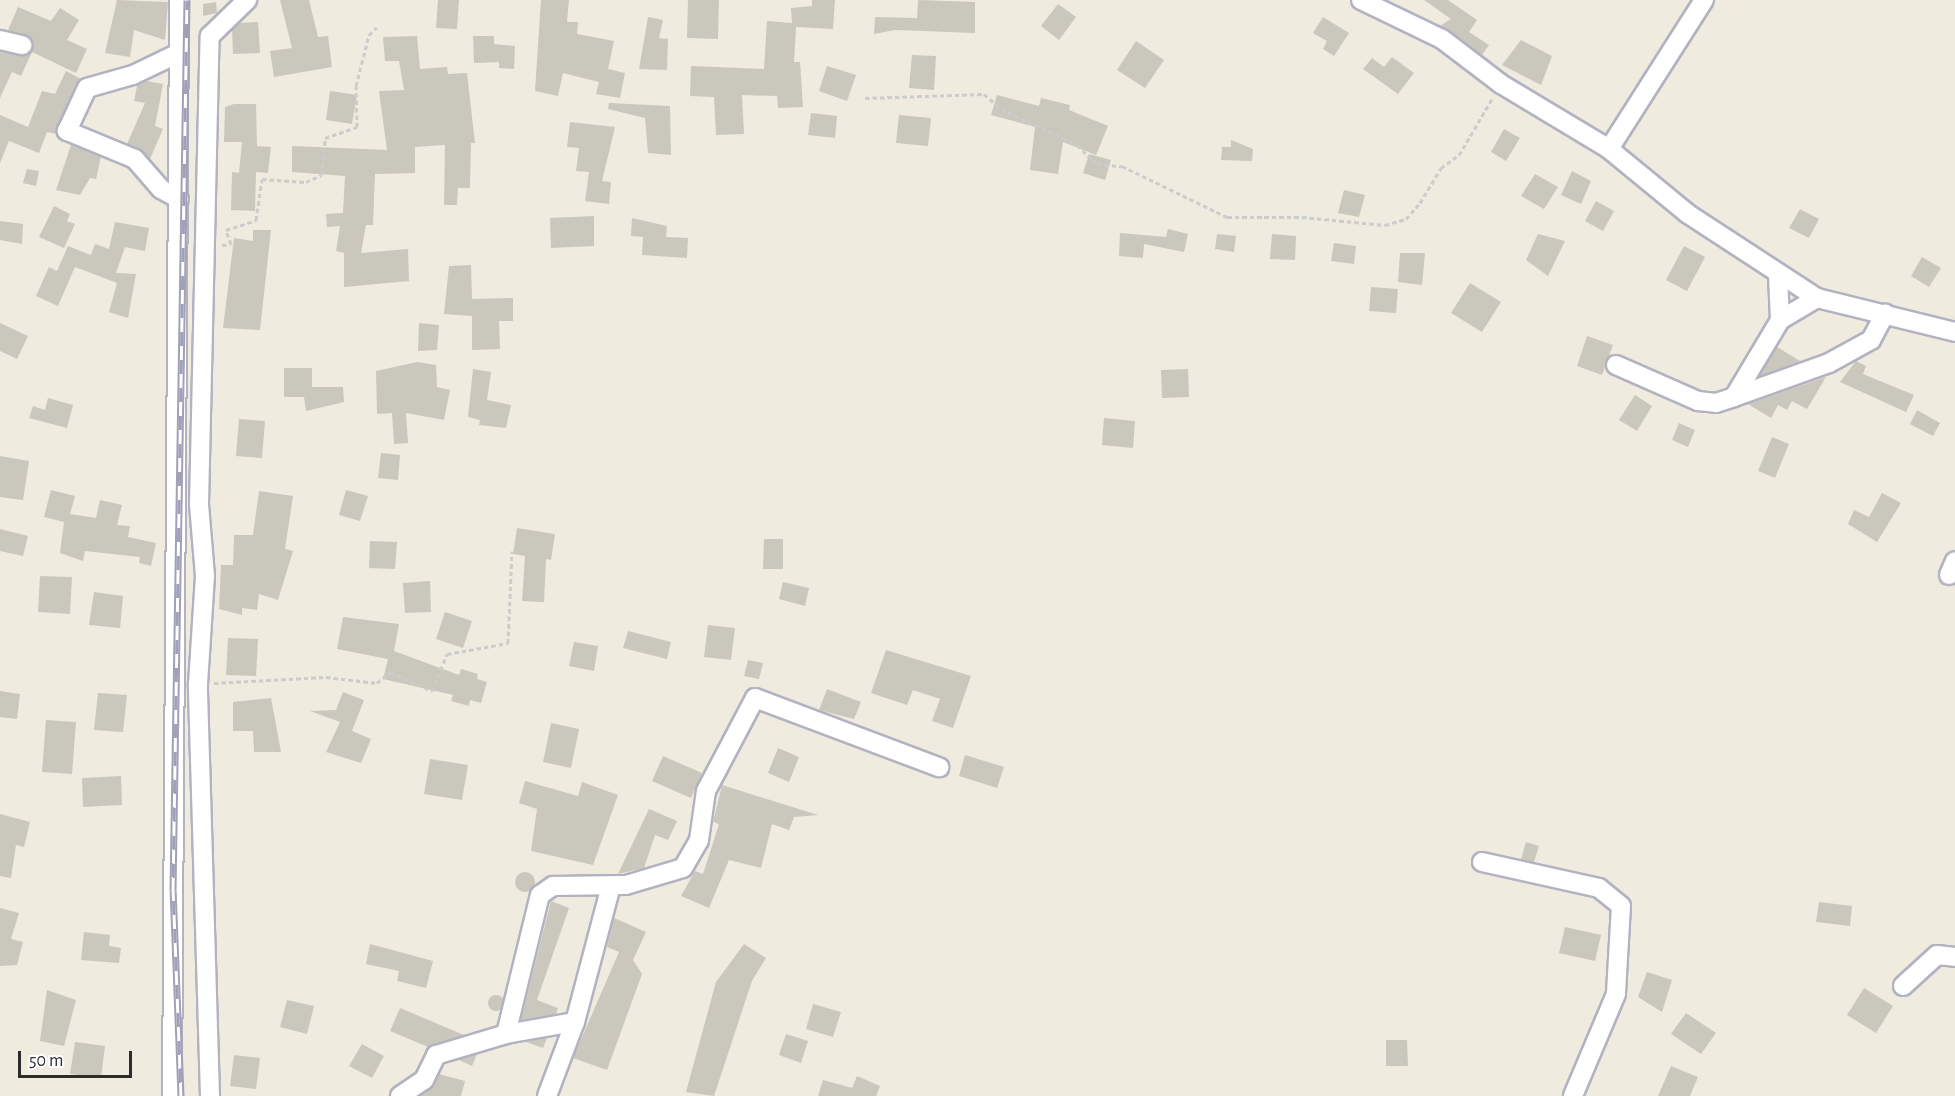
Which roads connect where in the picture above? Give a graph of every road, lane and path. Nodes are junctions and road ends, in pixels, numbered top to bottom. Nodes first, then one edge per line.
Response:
1 (179, 0) edge
2 (248, 0) edge
3 (1361, 0) edge
4 (1704, 0) edge
5 (377, 27) dead end
6 (0, 40) edge
7 (22, 45) dead end
8 (179, 53) junction
9 (1501, 84) junction
10 (866, 98) dead end
11 (1609, 149) junction
12 (179, 199) junction
13 (208, 247) junction
14 (1778, 276) junction
15 (1817, 298) junction
16 (1886, 314) junction
17 (1780, 320) junction
18 (1955, 332) edge
19 (1616, 364) dead end
20 (1734, 396) junction
21 (512, 551) dead end
22 (198, 684) junction
23 (939, 767) dead end
24 (1482, 862) dead end
25 (612, 886) junction
26 (1955, 957) edge
27 (1903, 986) dead end
28 (575, 1022) junction
29 (506, 1034) junction
30 (172, 1096) edge
31 (210, 1096) edge
32 (400, 1096) edge
33 (547, 1096) edge
34 (1573, 1096) edge

1 - 8 street
2 - 13 street
3 - 9 street
4 - 11 street
5 - 13 path
6 - 7 street
8 - 12 street
8 - 12 street
9 - 10 path
9 - 11 street
11 - 14 street
12 - 30 street
13 - 22 street
14 - 15 street
14 - 17 street
15 - 16 street
15 - 17 street
16 - 18 street
16 - 20 street
17 - 20 street
19 - 20 street
21 - 22 path
22 - 31 street
23 - 25 street
24 - 34 street
25 - 28 street
25 - 29 street
26 - 27 street
28 - 29 street
28 - 33 street
29 - 32 street

